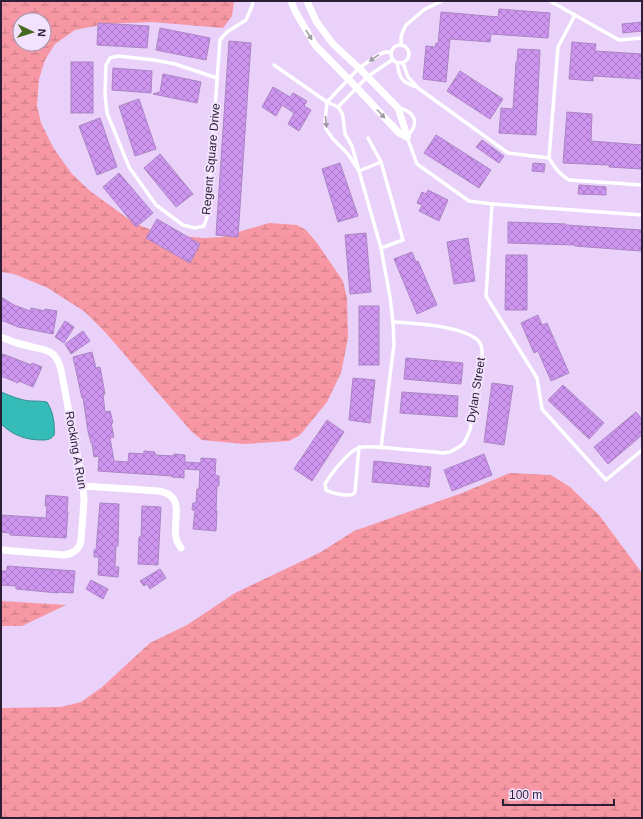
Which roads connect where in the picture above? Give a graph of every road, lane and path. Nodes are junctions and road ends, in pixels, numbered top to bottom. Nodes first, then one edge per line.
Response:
1 (253, 1) edge
2 (291, 1) edge
3 (307, 1) edge
4 (442, 1) edge
5 (550, 1) edge
6 (575, 15) junction
7 (642, 38) edge
8 (401, 45) junction
9 (391, 52) junction
10 (392, 60) junction
11 (397, 63) junction
12 (403, 63) junction
13 (274, 65) dead end
14 (359, 68) junction
15 (367, 77) junction
16 (217, 78) junction
17 (349, 78) junction
18 (358, 88) junction
19 (418, 88) junction
20 (327, 102) junction
21 (338, 107) junction
22 (398, 108) junction
23 (368, 138) dead end
24 (408, 138) junction
25 (549, 158) junction
26 (381, 162) junction
27 (359, 171) junction
28 (642, 184) edge
29 (492, 204) junction
30 (642, 215) edge
31 (381, 248) junction
32 (393, 322) junction
33 (1, 337) edge
34 (360, 447) junction
35 (382, 448) junction
36 (642, 450) edge
37 (83, 486) junction
38 (181, 548) dead end
39 (1, 550) edge

1 - 16 lane, Regent Square Drive
2 -> 17 street
3 - 14 street
4 - 8 lane
5 - 6 lane
6 - 7 lane
6 - 25 lane
8 - 9 lane
8 - 12 lane
9 - 10 lane
9 -> 14 lane
10 - 11 lane
10 - 15 lane
11 - 12 lane
11 - 19 lane
12 - 19 lane
13 - 20 lane
14 - 15 street
14 - 17 lane
15 - 18 lane
15 - 22 street
16 - 16 lane, Regent Square Drive
17 - 18 street
17 - 20 lane
18 - 21 lane
18 -> 24 street
19 - 25 lane
20 - 21 lane
20 -> 27 lane
21 - 27 lane
22 - 24 street
22 - 24 lane
23 - 26 lane
24 - 29 lane
25 - 28 lane
26 - 27 lane
26 - 31 lane
27 - 31 lane
29 - 30 lane
29 - 36 lane
31 - 32 lane
32 - 35 lane
32 - 35 lane, Dylan Street
33 - 37 street, Rocking A Run
34 - 34 lane
34 - 35 lane, Dylan Street
37 - 38 street
37 - 39 street, Rocking A Run

